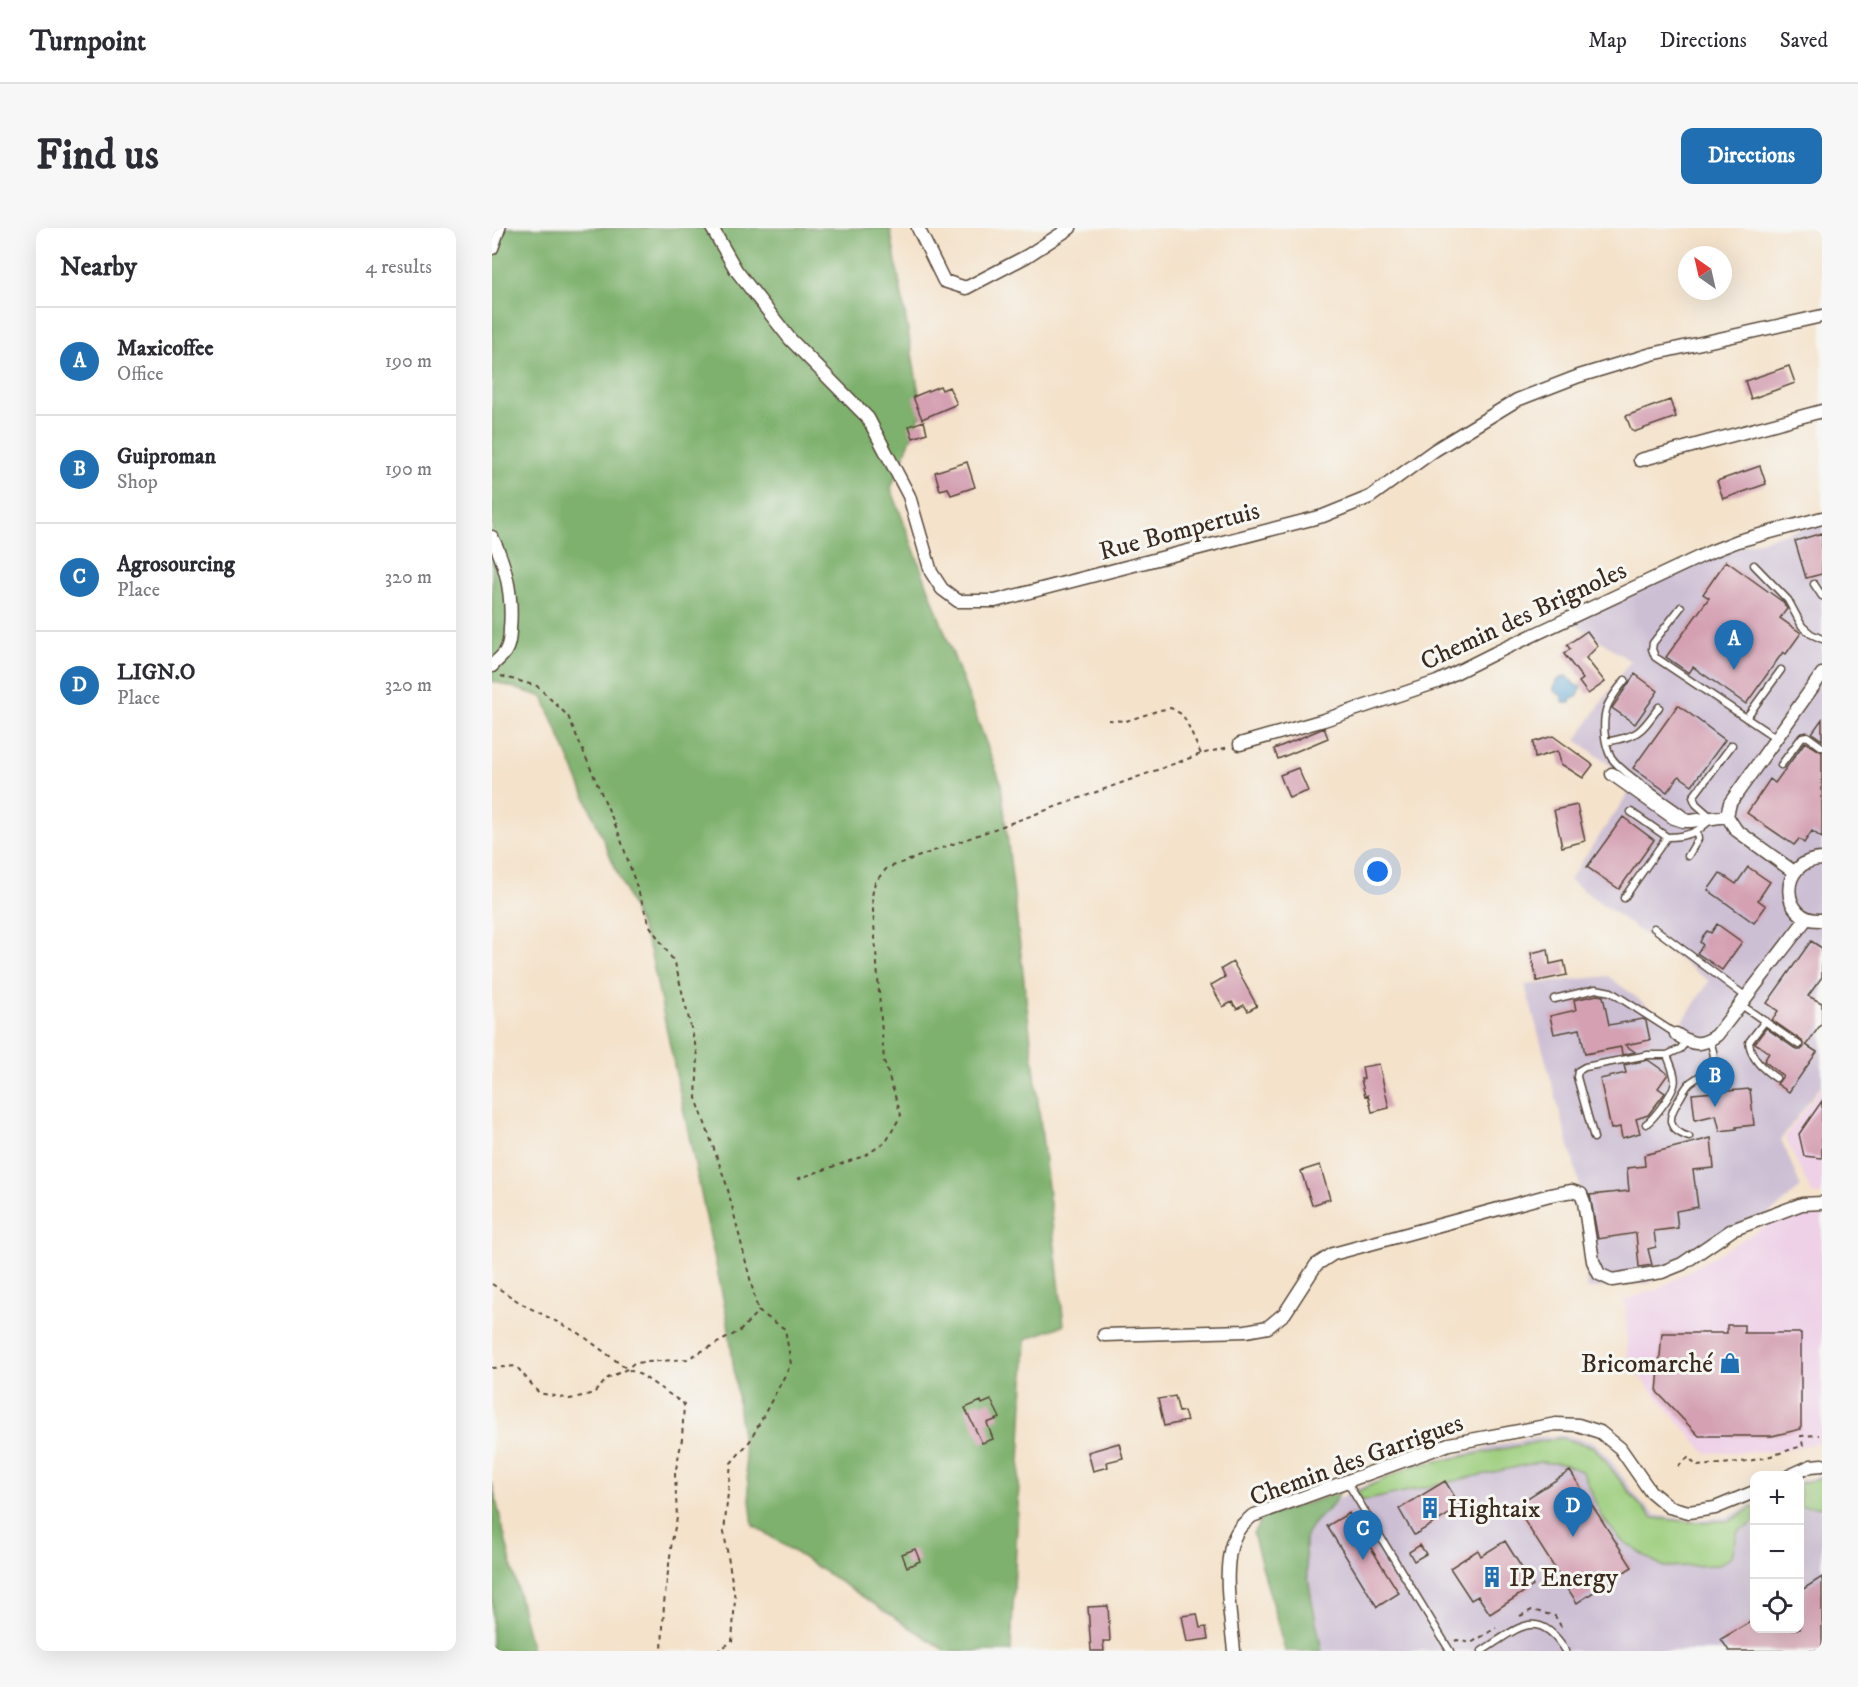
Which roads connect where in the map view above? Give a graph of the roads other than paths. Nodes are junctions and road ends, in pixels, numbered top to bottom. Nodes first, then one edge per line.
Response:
1 (499, 228) edge
2 (712, 228) edge
3 (918, 228) edge
4 (1070, 228) edge
5 (492, 248) edge
6 (1822, 316) edge
7 (1822, 411) edge
8 (1640, 460) dead end
9 (1822, 518) edge
10 (492, 537) edge
11 (1754, 565) dead end
12 (1814, 584) dead end
13 (1822, 596) edge
14 (1681, 607) dead end
15 (1822, 639) edge
16 (492, 666) edge
17 (1781, 670) dead end
18 (1822, 674) edge
19 (1625, 680) dead end
20 (1659, 707) dead end
21 (1746, 718) junction
22 (1776, 739) junction
23 (1606, 742) junction
24 (1240, 744) road end
25 (1732, 745) dead end
26 (1822, 747) edge
27 (1781, 765) dead end
28 (1612, 774) dead end
29 (1631, 812) dead end
30 (1727, 816) junction
31 (1712, 818) junction
32 (1694, 826) junction
33 (1666, 837) junction
34 (1688, 856) dead end
35 (1822, 859) edge
36 (1794, 872) junction
37 (1624, 898) dead end
38 (1807, 918) junction
39 (1822, 920) edge
40 (1654, 928) dead end
41 (1554, 999) dead end
42 (1743, 1000) junction
43 (1765, 1021) junction
44 (1682, 1038) junction
45 (1710, 1041) junction
46 (1798, 1045) dead end
47 (1667, 1055) junction
48 (1776, 1078) dead end
49 (1646, 1124) dead end
50 (1689, 1137) dead end
51 (1594, 1138) dead end
52 (1822, 1203) edge
53 (1104, 1335) dead end
54 (1822, 1465) edge
55 (1800, 1471) edge
56 (1347, 1482) junction
57 (1750, 1494) edge
58 (1234, 1651) edge
59 (1450, 1651) edge
60 (1482, 1651) edge
61 (1566, 1651) edge

1 - 5 street
2 - 6 street, Rue Bompertuis
3 - 4 street
7 - 8 street
9 - 24 street, Chemin des Brignoles
10 - 16 street
11 - 15 lane
12 - 13 lane
14 - 21 lane
17 - 21 lane
18 - 22 street
19 - 23 lane
20 - 23 lane
21 - 22 lane
22 - 30 street
23 - 32 lane
25 - 31 lane
26 - 27 lane
28 - 32 street
29 - 33 lane
30 - 31 street
30 - 36 street
31 - 32 street
32 - 33 lane
32 - 34 lane
33 - 37 lane
35 - 36 street
36 - 38 street
38 - 39 street
38 - 42 street
40 - 42 lane
41 - 44 lane
42 - 43 lane
42 - 45 street
43 - 46 lane
43 - 48 lane
44 - 45 street
44 - 47 lane
45 - 50 lane
47 - 49 lane
47 - 51 lane
52 - 53 street
54 - 55 street
56 - 57 street, Chemin des Garrigues
56 - 58 street, Chemin des Garrigues
56 - 59 lane
60 - 61 lane

